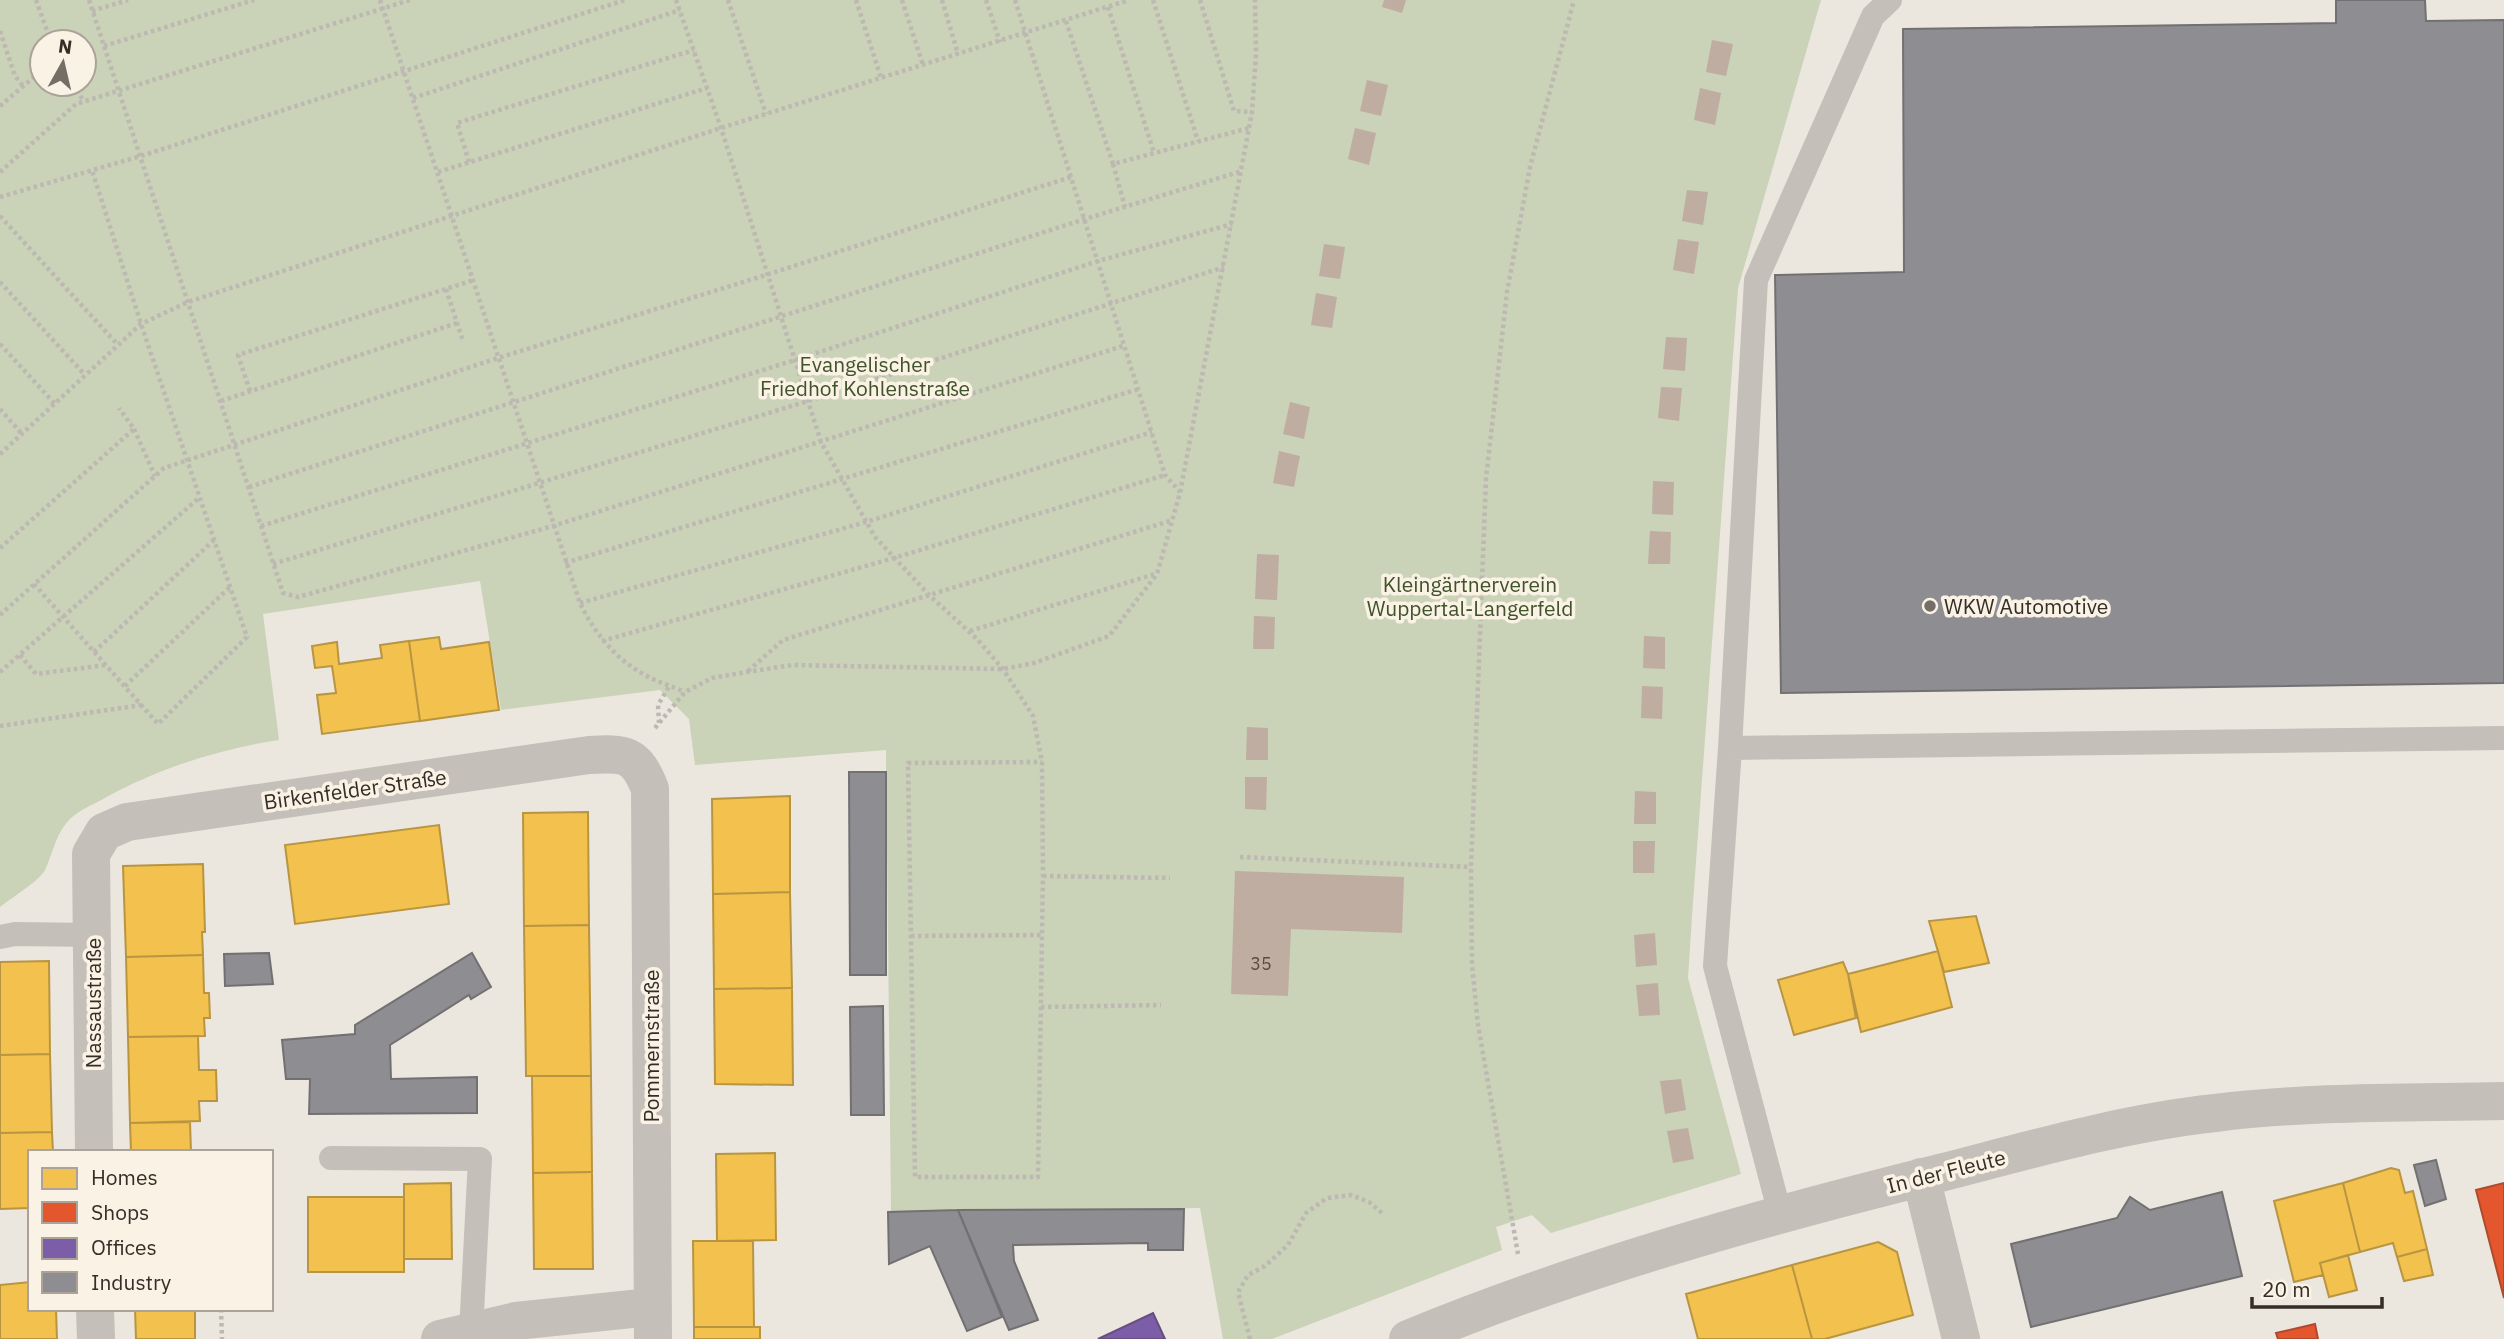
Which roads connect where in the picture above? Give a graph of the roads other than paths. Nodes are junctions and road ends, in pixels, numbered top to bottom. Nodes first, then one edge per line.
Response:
1 (1890, 0) edge
2 (2504, 738) edge
3 (1730, 748) junction
4 (632, 758) joint
5 (91, 854) joint
6 (93, 935) junction
7 (0, 937) edge
8 (2504, 1101) edge
9 (94, 1150) edge
10 (331, 1158) dead end
11 (1922, 1177) junction
12 (1780, 1214) junction
13 (96, 1311) edge
14 (652, 1323) edge
15 (1464, 1329) edge
16 (516, 1330) edge
17 (456, 1335) edge
18 (96, 1339) edge
19 (1408, 1339) edge
20 (1961, 1339) edge

1 - 3 lane
2 - 3 lane
3 - 12 lane
4 - 5 street, Birkenfelder Straße
4 - 14 street, Pommernstraße
5 - 6 street, Nassaustraße
6 - 7 lane
6 - 9 street, Nassaustraße
8 - 11 street, In der Fleute
10 - 17 lane
11 - 12 street, In der Fleute
11 - 20 street
12 - 15 street, In der Fleute
13 - 18 street
14 - 16 street
15 - 19 street, In der Fleute
16 - 17 street

